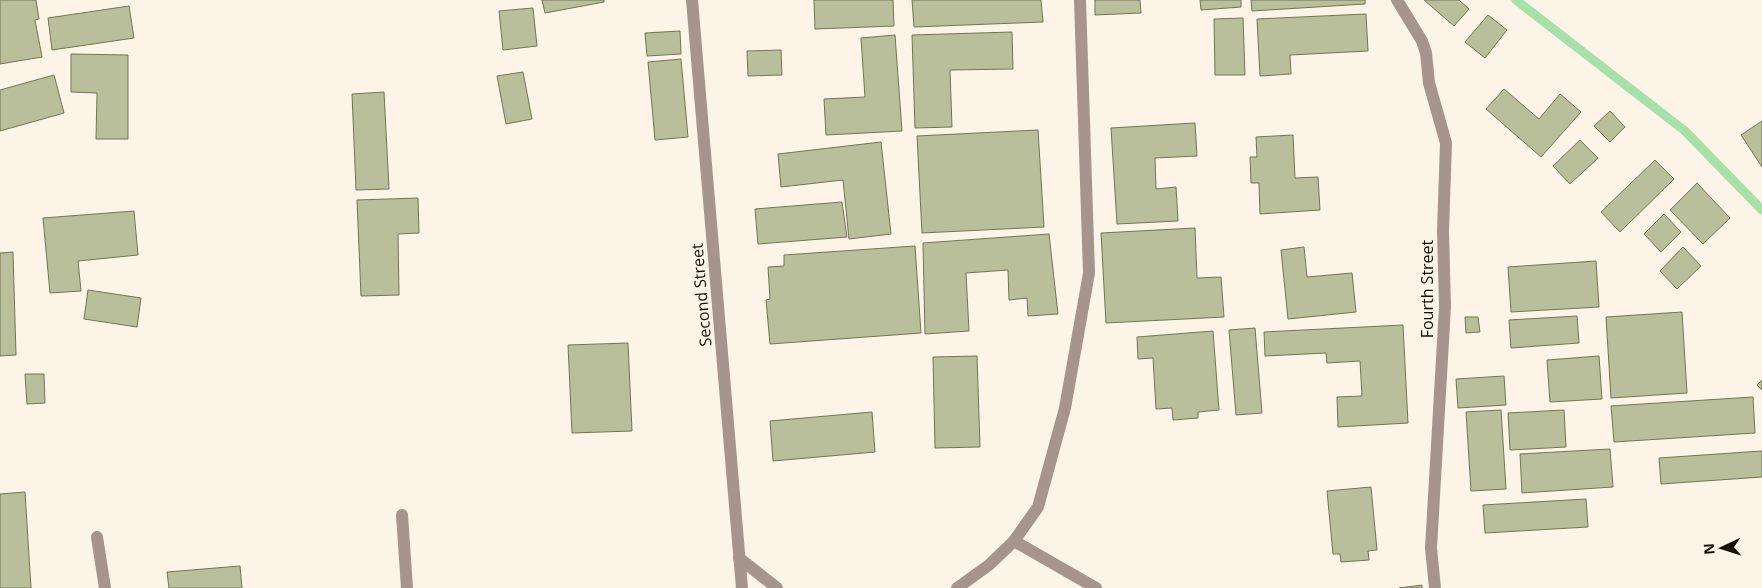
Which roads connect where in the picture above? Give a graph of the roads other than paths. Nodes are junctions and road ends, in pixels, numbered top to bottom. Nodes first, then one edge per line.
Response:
1 (692, 0) edge
2 (1080, 0) edge
3 (1397, 0) edge
4 (402, 515) dead end
5 (97, 537) dead end
6 (1014, 541) junction
7 (739, 558) junction
8 (105, 588) edge
9 (407, 588) edge
10 (742, 588) edge
11 (777, 588) edge
12 (957, 588) edge
13 (1096, 588) edge
14 (1434, 588) edge

1 - 7 street, Second Street
2 - 6 street
3 - 14 street, Fourth Street
4 - 9 street
5 - 8 street
6 - 12 street
6 - 13 street
7 - 10 street, Second Street
7 - 11 street

